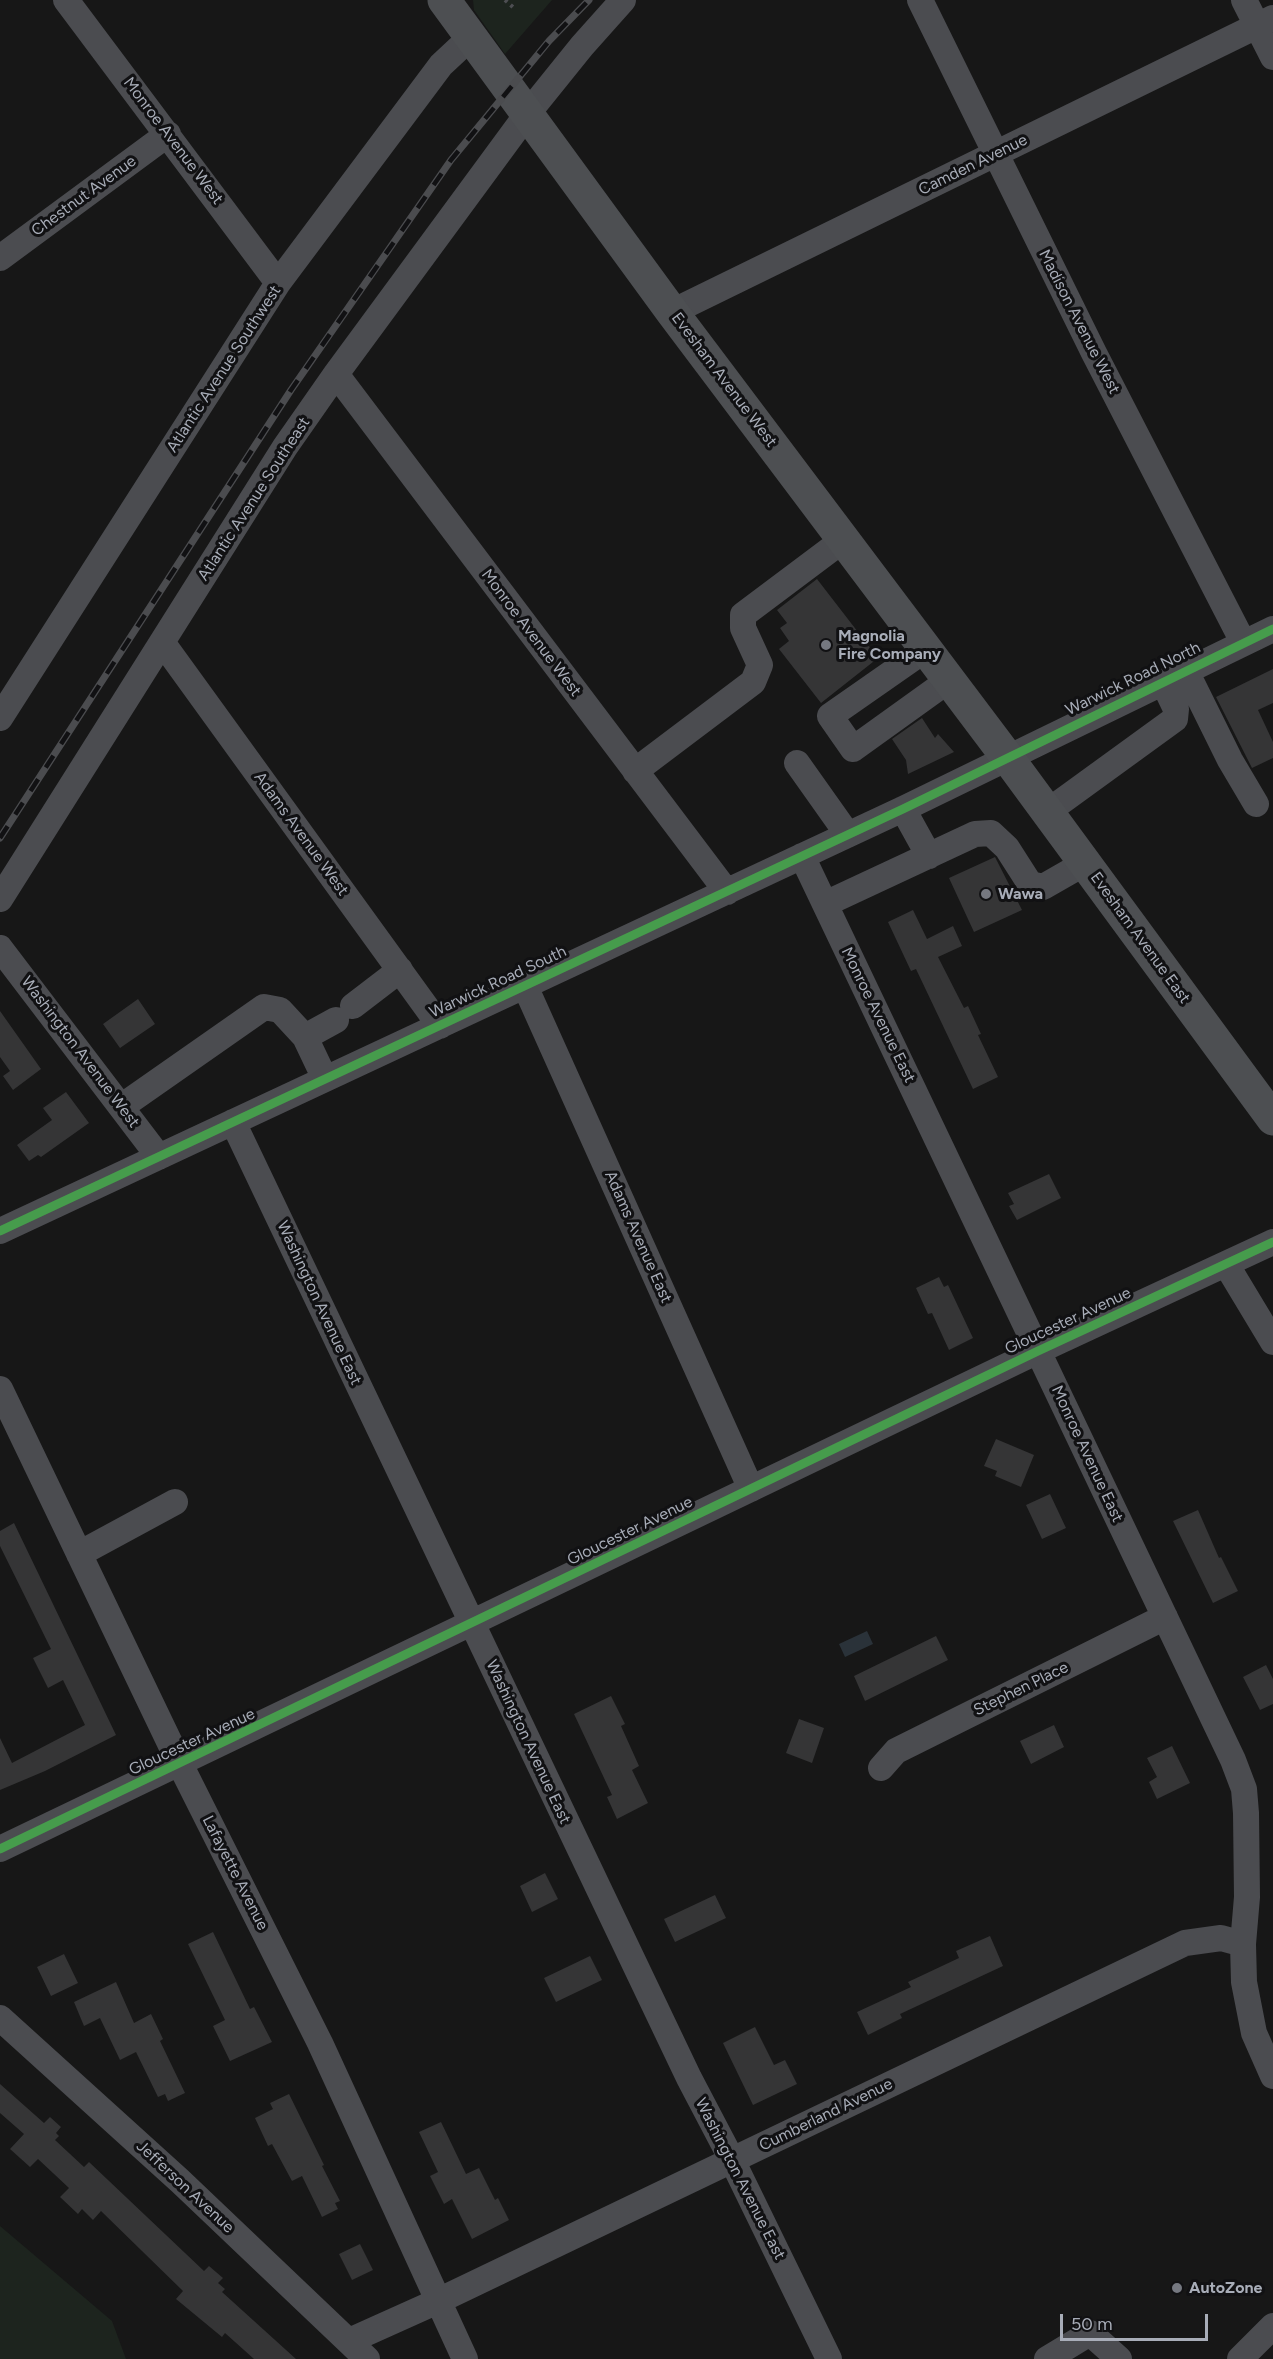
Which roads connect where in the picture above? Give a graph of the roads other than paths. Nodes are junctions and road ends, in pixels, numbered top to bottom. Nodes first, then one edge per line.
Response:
1 (66, 0) edge
2 (623, 0) edge
3 (920, 0) edge
4 (1244, 0) edge
5 (447, 1) edge
6 (1265, 22) edge
7 (471, 37) junction
8 (1273, 57) edge
9 (528, 113) junction
10 (168, 134) junction
11 (996, 154) junction
12 (0, 258) edge
13 (279, 283) junction
14 (672, 312) junction
15 (336, 374) junction
16 (843, 540) junction
17 (1273, 629) edge
18 (162, 642) junction
19 (1243, 642) junction
20 (926, 649) junction
21 (1186, 671) junction
22 (949, 680) junction
23 (1163, 682) junction
24 (0, 718) edge
25 (1007, 758) junction
26 (797, 762) dead end
27 (635, 771) junction
28 (1256, 804) dead end
29 (903, 809) junction
30 (1047, 812) junction
31 (848, 835) junction
32 (802, 856) junction
33 (929, 856) junction
34 (1085, 863) junction
35 (727, 892) junction
36 (0, 899) edge
37 (825, 904) junction
38 (0, 948) edge
39 (400, 970) junction
40 (525, 986) junction
41 (440, 1026) junction
42 (305, 1037) junction
43 (326, 1079) junction
44 (121, 1107) junction
45 (1273, 1119) edge
46 (233, 1122) junction
47 (159, 1156) junction
48 (0, 1231) edge
49 (1273, 1242) edge
50 (1226, 1264) junction
51 (1263, 1304) edge
52 (1273, 1342) edge
53 (1038, 1351) junction
54 (0, 1389) edge
55 (751, 1489) junction
56 (175, 1502) dead end
57 (79, 1554) junction
58 (1165, 1617) junction
59 (472, 1624) junction
60 (180, 1764) junction
61 (881, 1768) dead end
62 (0, 1849) edge
63 (1243, 1944) junction
64 (0, 2018) edge
65 (1273, 2076) edge
66 (732, 2160) junction
67 (438, 2301) junction
68 (1273, 2326) edge
69 (349, 2341) junction
70 (367, 2359) edge
71 (465, 2359) edge
72 (829, 2359) edge
73 (1047, 2359) edge
74 (1119, 2359) edge
75 (1240, 2359) edge

1 - 10 street, Monroe Avenue West
2 - 9 street, Atlantic Avenue Southeast
3 - 11 street, Madison Avenue West
4 - 6 street
5 - 7 main road, Evesham Avenue West
6 - 8 street
6 - 11 street, Camden Avenue
7 - 9 main road, Evesham Avenue West
7 - 13 street, Atlantic Avenue Southwest
9 - 14 main road, Evesham Avenue West
9 - 15 street, Atlantic Avenue Southeast
10 - 12 street, Chestnut Avenue
10 - 13 street, Monroe Avenue West
11 - 14 street, Camden Avenue
11 - 19 street, Madison Avenue West
13 - 24 street, Atlantic Avenue Southwest
14 - 16 main road, Evesham Avenue West
15 - 18 street, Atlantic Avenue Southeast
15 - 27 street, Monroe Avenue West
16 - 20 main road, Evesham Avenue West
16 - 27 street
17 - 19 street, Warwick Road North
18 - 36 street, Atlantic Avenue Southeast
18 - 39 street, Adams Avenue West
19 - 21 street, Warwick Road North
20 - 22 main road, Evesham Avenue West
20 - 22 street
21 - 23 street, Warwick Road North
21 - 28 street
22 - 25 main road, Evesham Avenue West
23 - 25 street, Warwick Road North
23 - 30 street
25 - 29 street, Warwick Road South
25 - 30 main road, Evesham Avenue East
26 - 31 street
27 - 35 street, Monroe Avenue West
29 - 31 street, Warwick Road South
29 - 33 street
30 - 34 main road, Evesham Avenue East
31 - 32 street, Warwick Road South
32 - 35 street, Warwick Road South
32 - 37 street, Monroe Avenue East
33 - 34 street
33 - 37 street
34 - 45 main road, Evesham Avenue East
35 - 40 street, Warwick Road South
37 - 53 street, Monroe Avenue East
38 - 44 street, Washington Avenue West
39 - 41 street, Adams Avenue West
39 - 42 street
40 - 41 street, Warwick Road South
40 - 55 street, Adams Avenue East
41 - 43 street, Warwick Road South
42 - 43 street
42 - 44 street
43 - 46 street, Warwick Road South
44 - 47 street, Washington Avenue West
46 - 47 street, Warwick Road South
46 - 59 street, Washington Avenue East
47 - 48 street, Warwick Road South
49 - 50 street, Gloucester Avenue
50 - 51 street
50 - 53 street, Gloucester Avenue
51 - 52 street
53 - 55 street, Gloucester Avenue
53 - 58 street, Monroe Avenue East
54 - 57 street, Lafayette Avenue
55 - 59 street, Gloucester Avenue
56 - 57 street
57 - 60 street, Lafayette Avenue
58 - 61 street, Stephen Place
58 - 63 street, Monroe Avenue East
59 - 60 street, Gloucester Avenue
59 - 66 street, Washington Avenue East
60 - 62 street, Gloucester Avenue
60 - 67 street, Lafayette Avenue
63 - 65 street, Monroe Avenue East
63 - 66 street, Cumberland Avenue
64 - 69 street, Jefferson Avenue
66 - 67 street, Cumberland Avenue
66 - 72 street, Washington Avenue East
67 - 69 street, Cumberland Avenue
67 - 71 street, Lafayette Avenue
68 - 75 street
69 - 70 street, Jefferson Avenue
73 - 74 street

